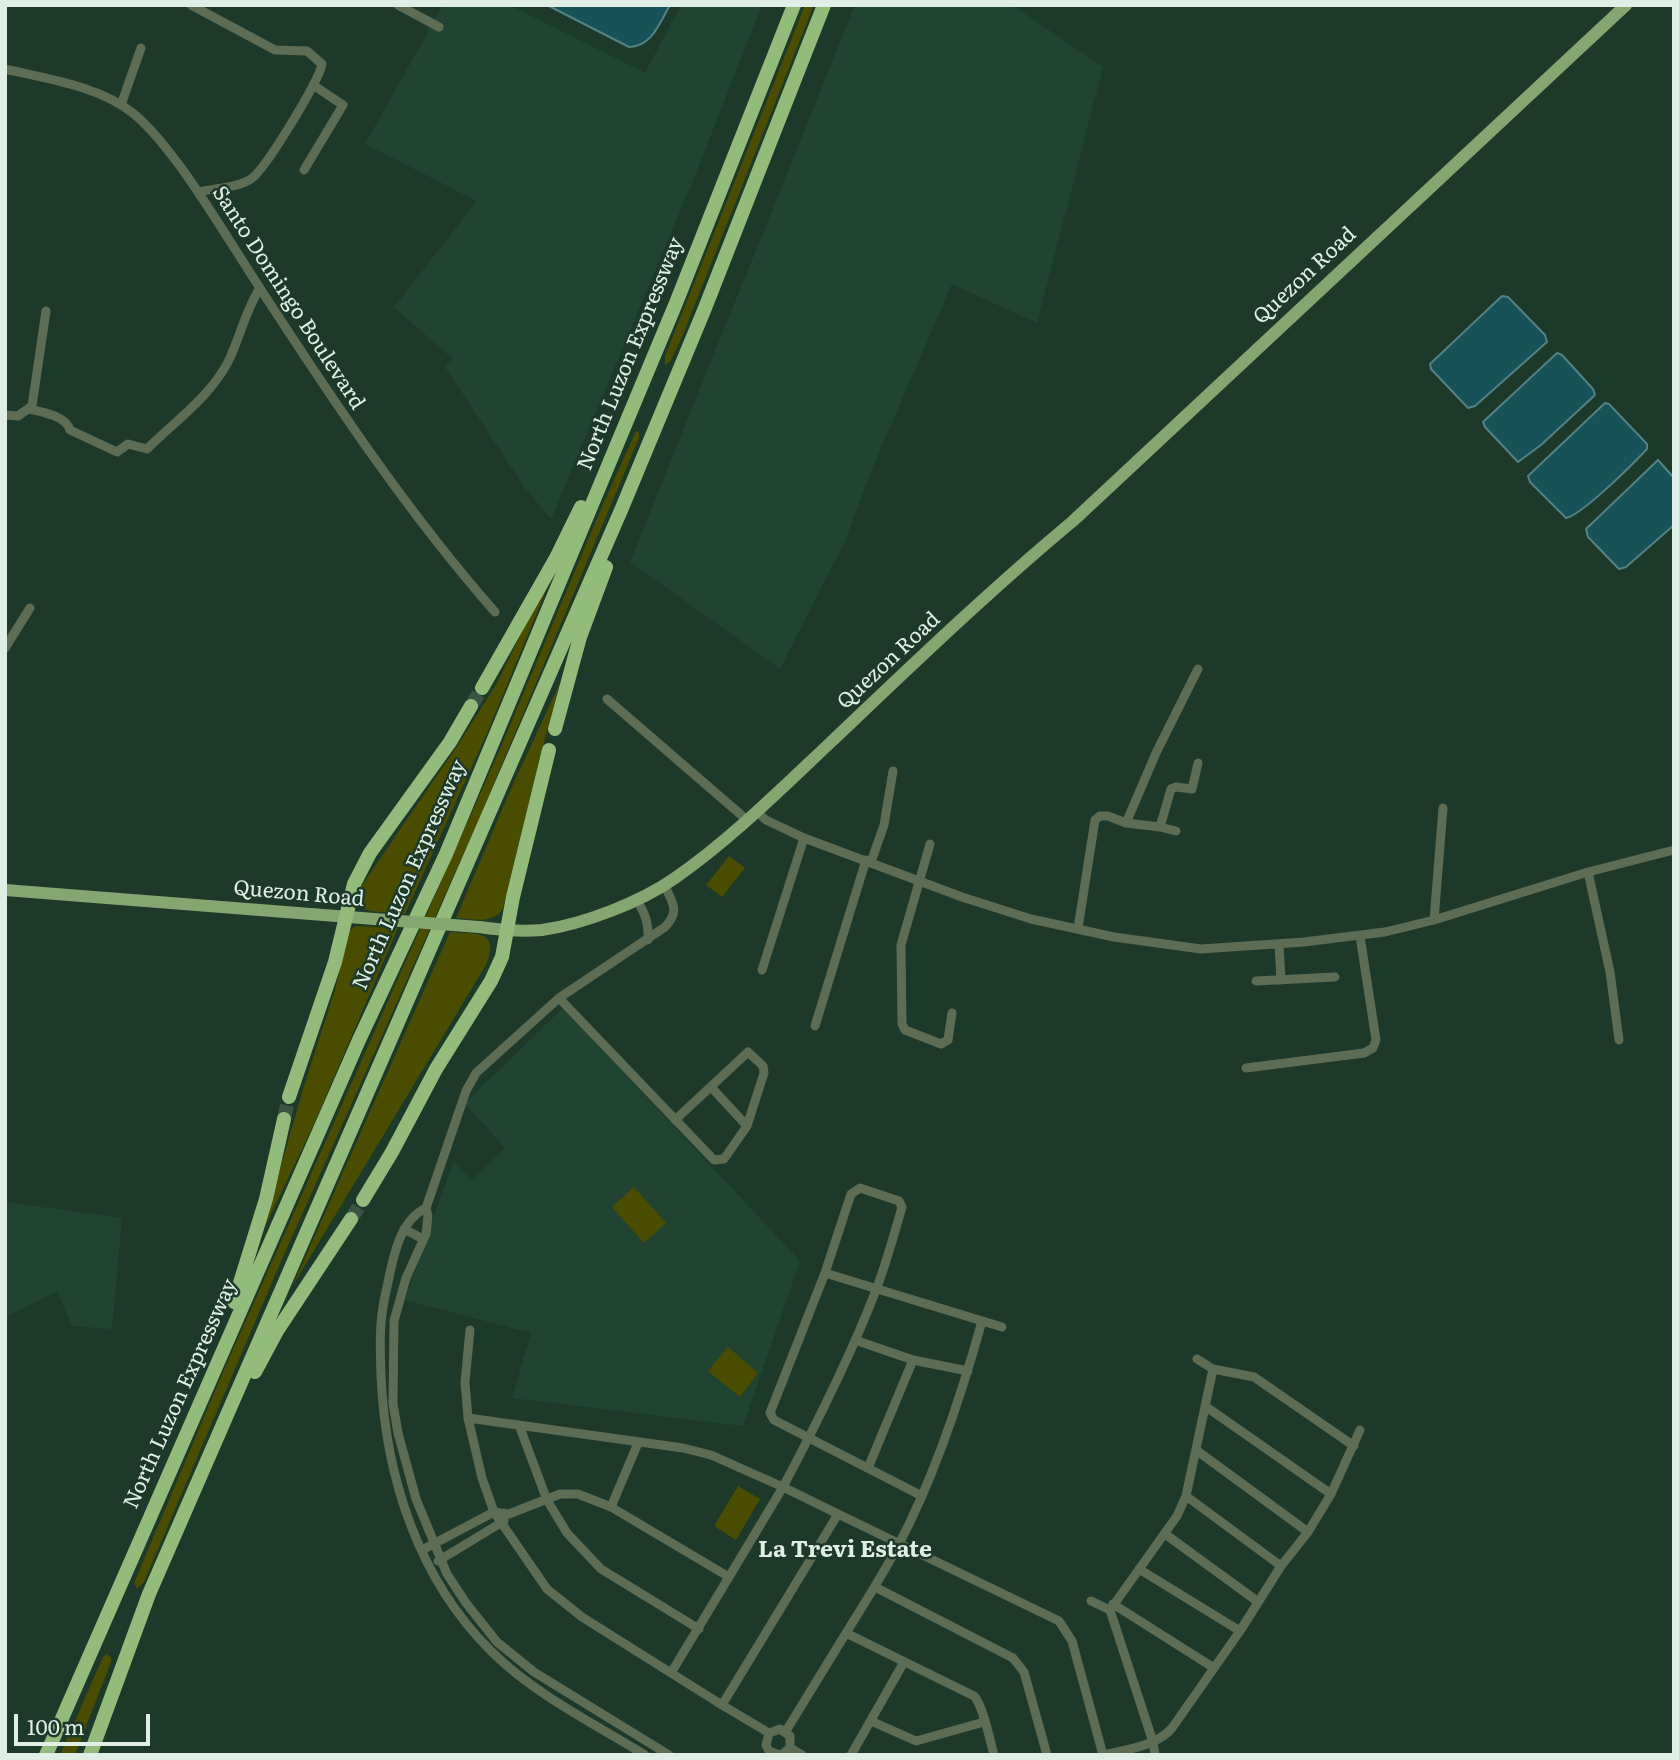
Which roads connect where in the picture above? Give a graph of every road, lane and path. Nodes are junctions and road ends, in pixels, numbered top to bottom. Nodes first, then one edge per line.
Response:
1 (191, 5) edge
2 (398, 5) edge
3 (794, 5) edge
4 (824, 5) edge
5 (1626, 5) edge
6 (439, 27) dead end
7 (141, 48) dead end
8 (5, 69) edge
9 (313, 85) junction
10 (121, 104) junction
11 (304, 170) dead end
12 (198, 192) junction
13 (260, 288) junction
14 (676, 303) junction
15 (46, 311) dead end
16 (29, 410) junction
17 (5, 415) edge
18 (622, 509) junction
19 (30, 608) dead end
20 (495, 612) dead end
21 (5, 648) edge
22 (1198, 669) dead end
23 (482, 688) tunnel mouth
24 (607, 699) dead end
25 (471, 706) tunnel mouth
26 (555, 729) dead end
27 (549, 750) dead end
28 (1198, 763) dead end
29 (893, 772) dead end
30 (1443, 808) dead end
31 (752, 816) junction
32 (1126, 822) junction
33 (1160, 827) junction
34 (1176, 831) dead end
35 (804, 838) junction
36 (930, 844) dead end
37 (1674, 850) edge
38 (869, 861) junction
39 (1588, 872) junction
40 (919, 880) junction
41 (664, 884) junction
42 (5, 890) edge
43 (636, 899) junction
44 (346, 916) junction
45 (1434, 920) junction
46 (1078, 928) junction
47 (508, 930) junction
48 (1360, 936) junction
49 (648, 940) junction
50 (1279, 944) junction
51 (762, 970) dead end
52 (1335, 977) dead end
53 (1281, 980) junction
54 (1256, 981) dead end
55 (559, 998) junction
56 (952, 1013) dead end
57 (815, 1026) dead end
58 (1619, 1040) dead end
59 (1246, 1068) dead end
60 (711, 1087) junction
61 (289, 1097) tunnel mouth
62 (284, 1119) tunnel mouth
63 (675, 1120) junction
64 (747, 1126) junction
65 (363, 1200) tunnel mouth
66 (426, 1208) junction
67 (351, 1219) tunnel mouth
68 (404, 1229) junction
69 (423, 1239) junction
70 (825, 1273) junction
71 (390, 1275) junction
72 (406, 1278) junction
73 (877, 1288) junction
74 (982, 1321) junction
75 (1002, 1327) dead end
76 (470, 1330) dead end
77 (855, 1340) junction
78 (913, 1360) junction
79 (1197, 1360) dead end
80 (1213, 1369) junction
81 (968, 1371) junction
82 (1205, 1405) junction
83 (197, 1409) junction
84 (468, 1418) junction
85 (519, 1425) junction
86 (1360, 1430) dead end
87 (810, 1437) junction
88 (638, 1443) junction
89 (1354, 1446) junction
90 (1196, 1450) junction
91 (869, 1468) junction
92 (783, 1487) junction
93 (1331, 1494) junction
94 (922, 1496) junction
95 (1186, 1496) junction
96 (547, 1500) junction
97 (611, 1507) junction
98 (494, 1512) junction
99 (509, 1514) junction
100 (838, 1514) junction
101 (501, 1525) junction
102 (1308, 1532) junction
103 (1165, 1534) junction
104 (433, 1543) junction
105 (899, 1545) junction
106 (422, 1550) junction
107 (441, 1559) junction
108 (429, 1566) junction
109 (1280, 1566) junction
110 (1139, 1570) junction
111 (729, 1577) junction
112 (875, 1587) junction
113 (149, 1594) junction
114 (1091, 1601) dead end
115 (1257, 1601) junction
116 (1112, 1607) junction
117 (699, 1629) junction
118 (1240, 1631) junction
119 (846, 1633) junction
120 (904, 1662) junction
121 (1214, 1668) junction
122 (534, 1672) junction
123 (671, 1672) junction
124 (528, 1683) junction
125 (722, 1705) junction
126 (871, 1721) junction
127 (984, 1722) junction
128 (786, 1731) junction
129 (769, 1733) junction
130 (1153, 1742) junction
131 (766, 1745) junction
132 (790, 1748) junction
133 (47, 1755) edge
134 (90, 1755) edge
135 (645, 1755) edge
136 (669, 1755) edge
137 (761, 1755) edge
138 (780, 1755) edge
139 (802, 1755) edge
140 (851, 1755) edge
141 (994, 1755) edge
142 (1047, 1755) edge
143 (1104, 1755) edge
144 (1155, 1755) edge

1 - 9 street
2 - 6 street
3 - 14 highway, North Luzon Expressway
4 - 18 highway
5 - 31 main road, Quezon Road
7 - 10 street
8 - 10 street, Santo Domingo Boulevard
9 - 11 street
9 - 12 street
10 - 12 street, Santo Domingo Boulevard
12 - 13 street, Santo Domingo Boulevard
13 - 16 street
13 - 20 street, Santo Domingo Boulevard
14 - 23 highway
14 - 83 highway, North Luzon Expressway
15 - 16 street
16 - 17 street
18 - 26 highway
18 - 113 highway
19 - 21 street
22 - 32 street
24 - 31 street
25 - 44 highway
27 - 47 highway
28 - 33 street
29 - 38 street
30 - 45 street
31 - 35 street
31 - 41 main road, Quezon Road
32 - 33 street
32 - 46 street
33 - 34 street
35 - 38 street
35 - 51 street
36 - 40 street
37 - 39 street
38 - 40 street
38 - 57 street
39 - 45 street
39 - 58 street
40 - 46 street
40 - 56 street
41 - 43 main road, Quezon Road
41 - 49 street
42 - 44 main road, Quezon Road
43 - 47 main road, Quezon Road
43 - 49 street
44 - 47 main road, Quezon Road, bridge
44 - 61 highway
45 - 48 street
46 - 50 street
47 - 65 highway
48 - 50 street
48 - 59 street
49 - 55 street
50 - 53 street
52 - 53 street
53 - 54 street
55 - 63 street
55 - 66 street
60 - 63 street
60 - 64 street
60 - 64 street
62 - 83 highway
63 - 64 street
66 - 68 street
66 - 69 street
67 - 113 highway
68 - 69 street
68 - 71 street
69 - 72 street
70 - 73 street
70 - 73 street
70 - 87 street
71 - 72 street
71 - 106 street
72 - 104 street
73 - 74 street
73 - 77 street
74 - 75 street
74 - 81 street
76 - 84 street
77 - 78 street
77 - 87 street
78 - 81 street
78 - 91 street
79 - 80 street
80 - 82 street
80 - 89 street
81 - 94 street
82 - 90 street
82 - 93 street
83 - 133 highway, North Luzon Expressway
84 - 85 street
84 - 98 street
85 - 88 street
85 - 96 street
86 - 89 street
87 - 91 street
87 - 92 street
88 - 92 street
88 - 97 street
89 - 93 street
90 - 95 street
90 - 102 street
91 - 94 street
92 - 100 street
92 - 111 street
93 - 102 street
94 - 105 street
95 - 103 street
95 - 109 street
96 - 97 street
96 - 99 street
96 - 117 street
97 - 111 street
98 - 99 street
98 - 101 street
98 - 104 street
99 - 101 street
100 - 105 street
100 - 125 street
101 - 107 street
101 - 123 street
102 - 109 street
103 - 110 street
103 - 115 street
104 - 106 street
104 - 107 street
105 - 112 street
105 - 143 street
106 - 108 street
107 - 108 street
107 - 122 street
108 - 124 street
109 - 115 street
110 - 116 street
110 - 118 street
111 - 117 street
112 - 119 street
112 - 142 street
113 - 134 highway
114 - 116 street
115 - 118 street
116 - 121 street
116 - 130 street
117 - 123 street
118 - 121 street
119 - 120 street
119 - 128 street
120 - 126 street
120 - 127 street
121 - 130 street
122 - 124 street
122 - 136 street
123 - 125 street
124 - 135 street
125 - 129 street
126 - 127 street
126 - 140 street
127 - 141 street
128 - 129 street
128 - 132 street
129 - 131 street
130 - 143 street
130 - 144 street
131 - 137 street
131 - 138 street
132 - 138 street
132 - 139 street

